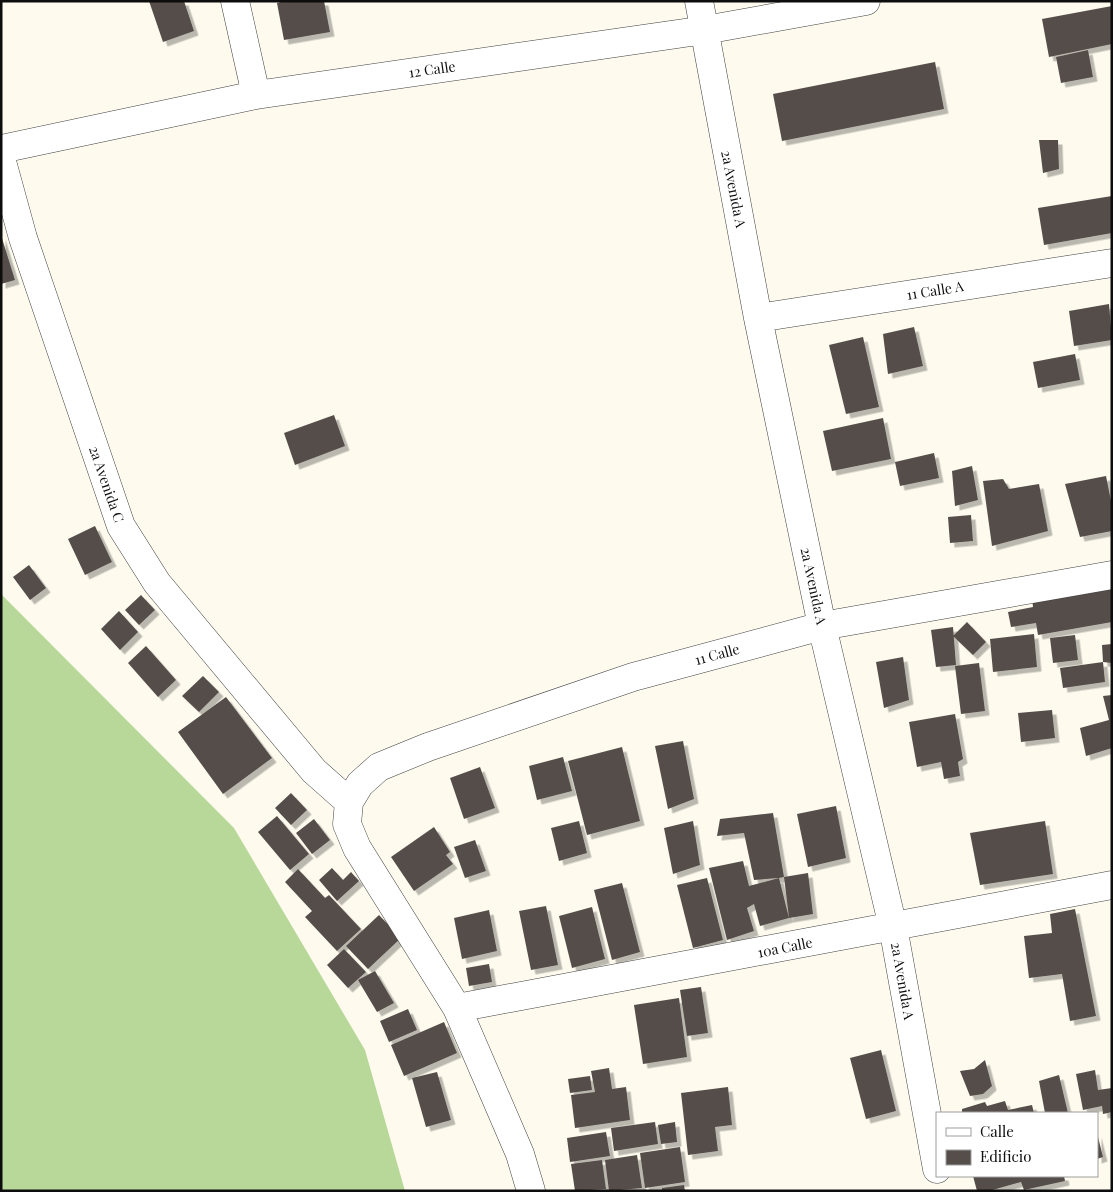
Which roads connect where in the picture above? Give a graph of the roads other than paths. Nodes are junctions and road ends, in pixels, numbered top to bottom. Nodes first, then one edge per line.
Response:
1 (235, 1) edge
2 (699, 1) edge
3 (866, 1) edge
4 (704, 30) junction
5 (256, 95) junction
6 (1, 149) edge
7 (1, 158) edge
8 (1112, 262) edge
9 (758, 318) junction
10 (1112, 575) edge
11 (822, 626) junction
12 (349, 802) junction
13 (1112, 885) edge
14 (893, 927) junction
15 (457, 1008) junction
16 (936, 1164) edge
17 (938, 1177) edge
18 (532, 1191) edge
19 (941, 1191) edge

1 - 5 street
2 - 4 street, 2a Avenida A
3 - 4 street, 12 Calle
4 - 5 street, 12 Calle
4 - 9 street, 2a Avenida A
5 - 6 street, 12 Calle
7 - 12 street, 2a Avenida C
8 - 9 street, 11 Calle A
9 - 11 street, 2a Avenida A
10 - 11 street, 11 Calle
11 - 12 street, 11 Calle
11 - 14 street, 2a Avenida A
12 - 15 street
13 - 14 street, 10a Calle
14 - 15 street, 10a Calle
14 - 16 street, 2a Avenida A
15 - 18 street
17 - 19 street

